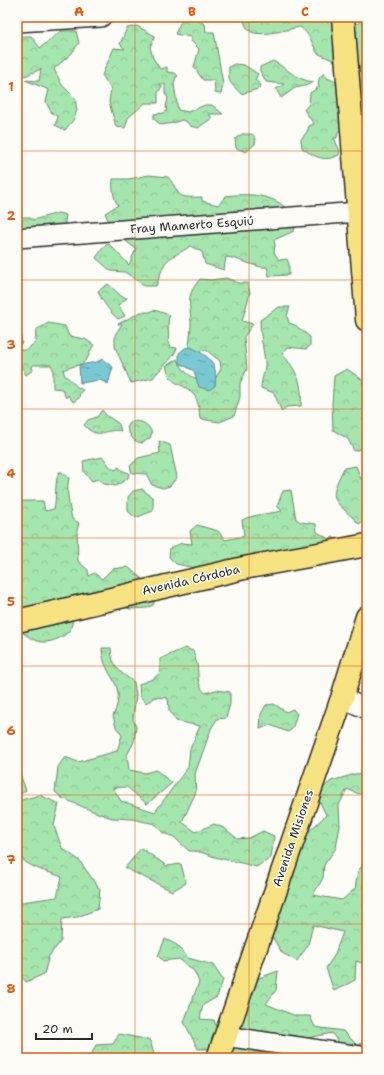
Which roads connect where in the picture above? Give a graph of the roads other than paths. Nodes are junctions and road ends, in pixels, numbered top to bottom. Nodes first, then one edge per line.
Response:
1 (101, 17) edge
2 (344, 17) edge
3 (17, 22) edge
4 (363, 213) edge
5 (17, 238) edge
6 (367, 320) edge
7 (367, 545) edge
8 (367, 617) edge
9 (17, 622) edge
10 (342, 698) junction
11 (367, 709) edge
12 (225, 1036) junction
13 (367, 1056) edge
14 (218, 1058) edge

1 - 3 street
2 - 4 main road
4 - 5 street, Fray Mamerto Esquiú
4 - 6 main road
7 - 9 main road, Avenida Córdoba
8 - 10 main road, Avenida Misiones
10 - 11 street
10 - 12 main road, Avenida Misiones
12 - 13 street
12 - 14 main road, Avenida Misiones

